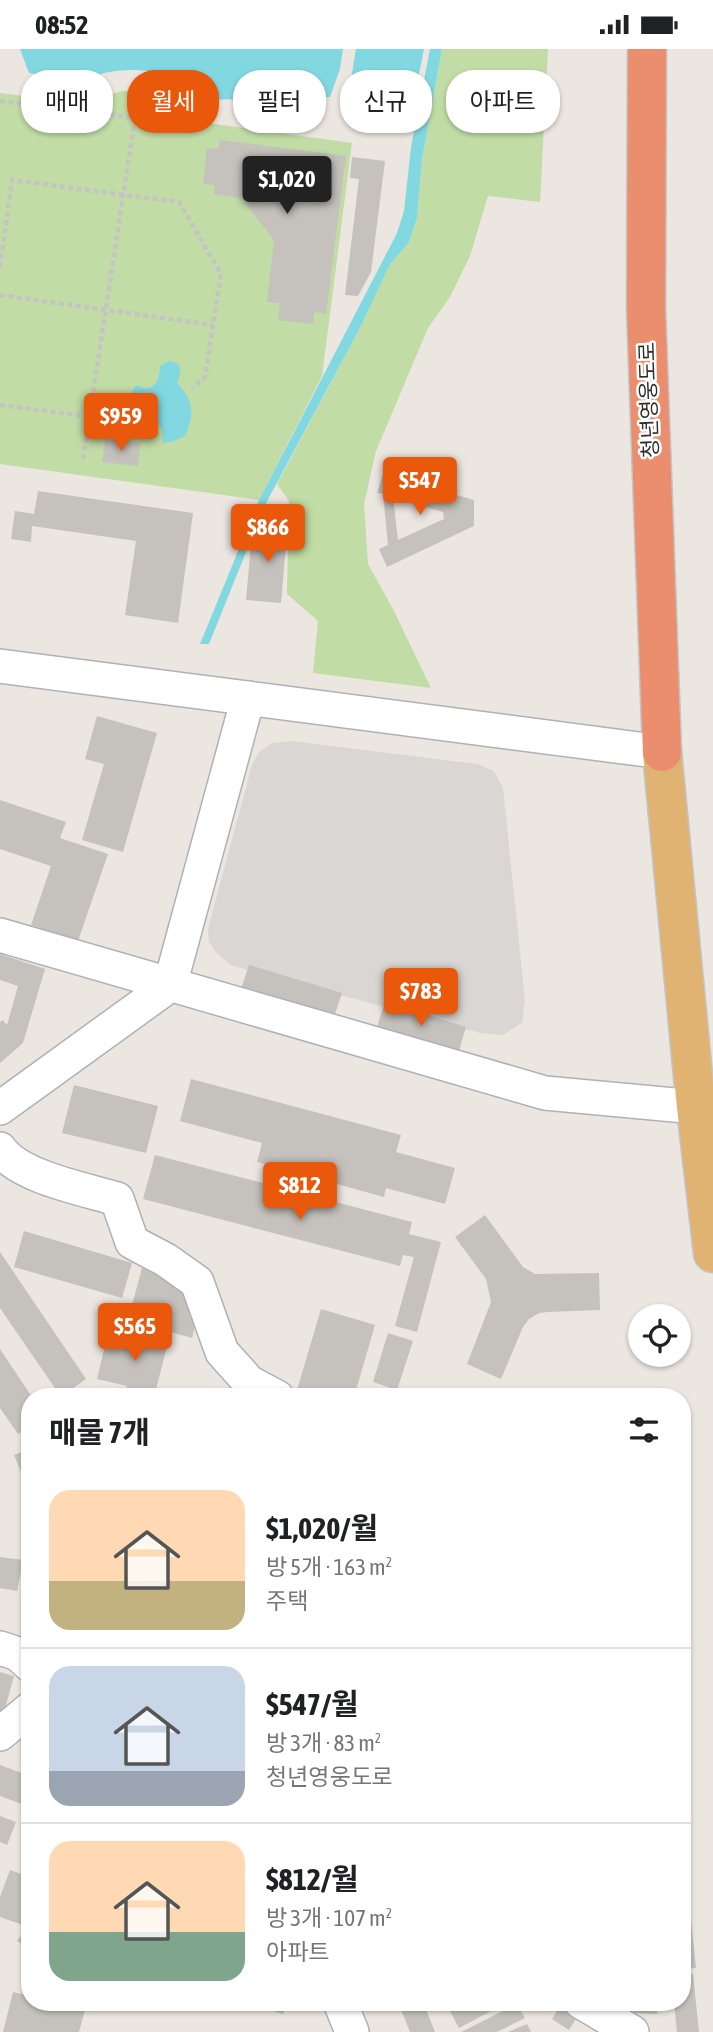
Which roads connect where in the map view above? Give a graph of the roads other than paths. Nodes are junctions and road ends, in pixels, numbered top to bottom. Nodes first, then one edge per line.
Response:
1 (647, 49) edge
2 (0, 666) edge
3 (248, 698) junction
4 (662, 752) junction
5 (0, 935) edge
6 (170, 985) junction
7 (695, 1107) junction
8 (0, 1108) edge
9 (0, 1149) edge
10 (713, 1253) edge
11 (260, 1388) edge
12 (0, 1648) edge
13 (21, 1657) edge
14 (21, 1716) edge
15 (0, 1734) edge
16 (344, 2011) edge
17 (596, 2011) edge
18 (352, 2032) edge
19 (632, 2032) edge

1 - 4 highway, 청년영웅도로
2 - 3 street
3 - 4 street
3 - 6 street
4 - 7 main road
5 - 6 street
6 - 7 street
6 - 8 street
7 - 10 main road
9 - 11 street
12 - 13 street
14 - 15 street
16 - 18 street
17 - 19 street

